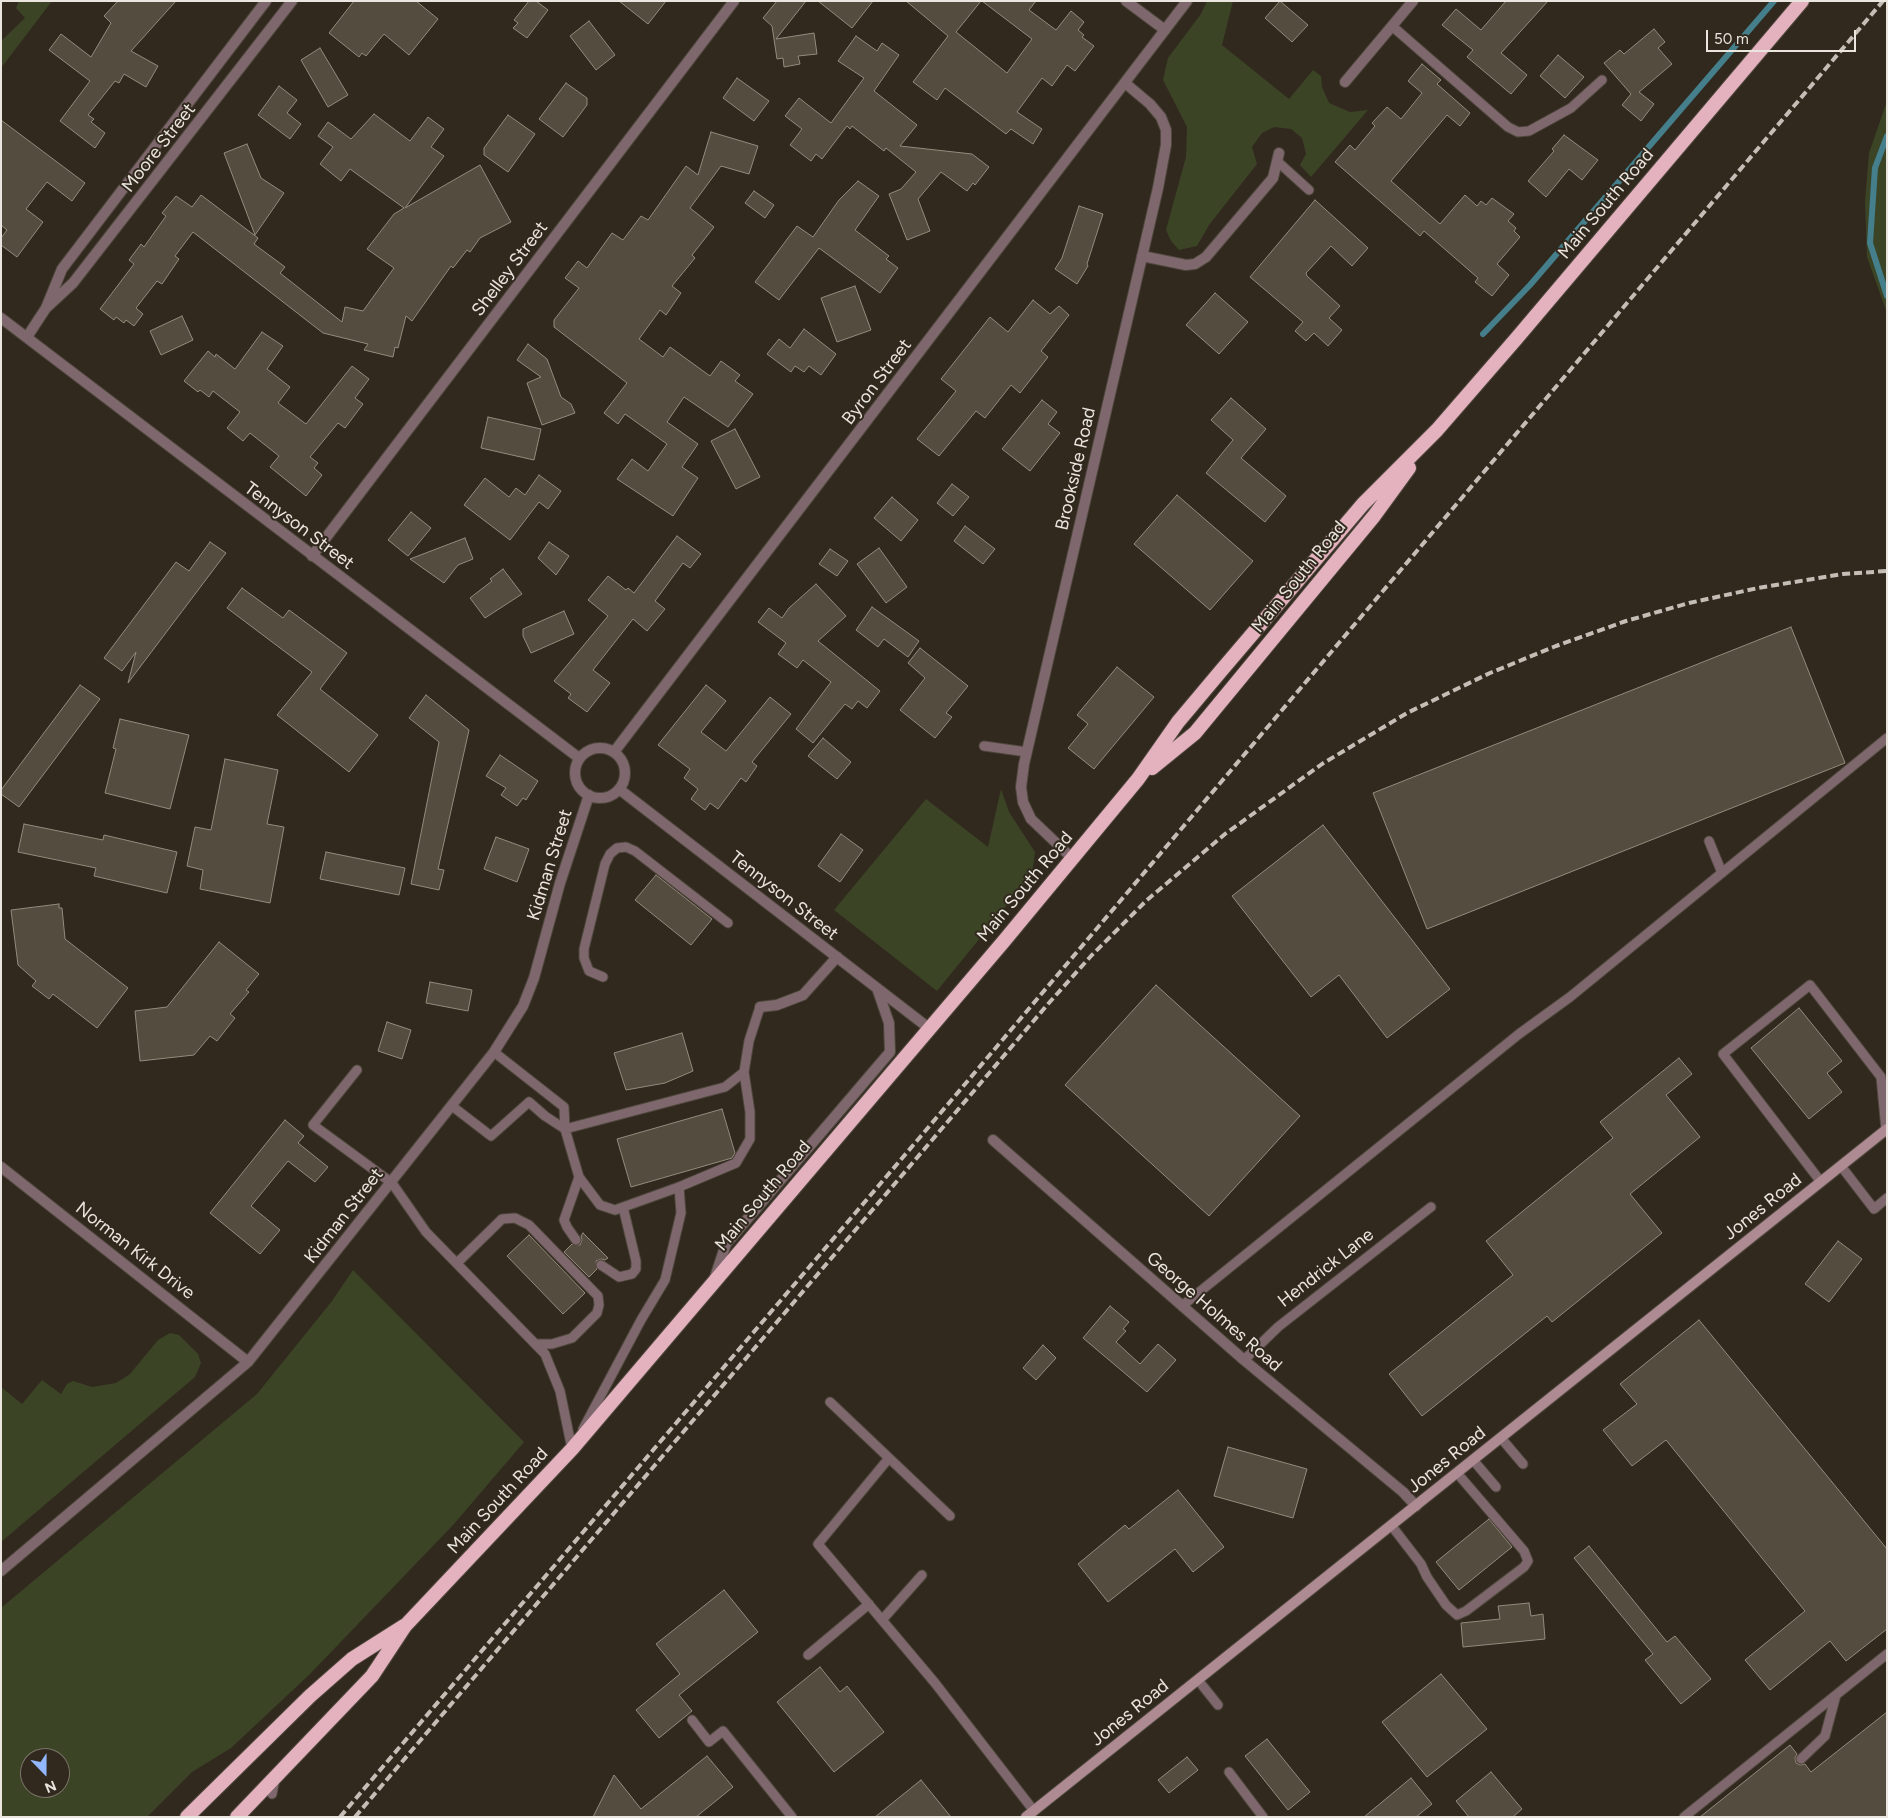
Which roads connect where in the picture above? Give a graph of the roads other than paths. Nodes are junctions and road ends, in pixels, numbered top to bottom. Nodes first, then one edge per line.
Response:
1 (266, 1) edge
2 (292, 1) edge
3 (734, 1) edge
4 (1126, 1) edge
5 (1187, 1) edge
6 (1413, 1) edge
7 (1802, 1) edge
8 (1392, 26) junction
9 (1164, 30) junction
10 (1602, 80) dead end
11 (1345, 82) dead end
12 (1125, 83) junction
13 (1279, 157) joint
14 (1309, 190) dead end
15 (1142, 256) junction
16 (46, 308) junction
17 (1, 318) edge
18 (27, 337) junction
19 (1437, 430) junction
20 (312, 556) junction
21 (1887, 738) edge
22 (984, 746) dead end
23 (614, 752) junction
24 (1027, 752) junction
25 (579, 758) junction
26 (1138, 780) junction
27 (619, 789) junction
28 (589, 796) junction
29 (1710, 841) dead end
30 (1073, 859) junction
31 (1722, 873) junction
32 (728, 923) dead end
33 (837, 957) junction
34 (603, 978) dead end
35 (877, 988) junction
36 (760, 1007) joint
37 (930, 1030) junction
38 (494, 1052) junction
39 (358, 1070) dead end
40 (744, 1072) junction
41 (1884, 1078) edge
42 (452, 1106) junction
43 (566, 1128) junction
44 (1886, 1129) edge
45 (993, 1140) dead end
46 (1841, 1166) junction
47 (1, 1167) edge
48 (579, 1177) junction
49 (1821, 1182) junction
50 (392, 1183) junction
51 (679, 1187) junction
52 (1887, 1198) edge
53 (1431, 1206) dead end
54 (623, 1207) junction
55 (576, 1240) dead end
56 (457, 1264) junction
57 (602, 1265) dead end
58 (713, 1284) junction
59 (1182, 1306) junction
60 (537, 1344) junction
61 (1244, 1360) junction
62 (248, 1362) junction
63 (830, 1402) dead end
64 (1501, 1438) junction
65 (572, 1449) junction
66 (889, 1458) junction
67 (1473, 1460) junction
68 (1523, 1464) dead end
69 (1457, 1473) junction
70 (1496, 1487) dead end
71 (1416, 1506) junction
72 (950, 1516) dead end
73 (1391, 1525) junction
74 (1, 1571) edge
75 (922, 1575) dead end
76 (868, 1604) junction
77 (882, 1620) junction
78 (405, 1626) junction
79 (1887, 1654) edge
80 (808, 1656) dead end
81 (1198, 1680) junction
82 (1836, 1695) junction
83 (1218, 1705) dead end
84 (692, 1720) dead end
85 (1801, 1759) dead end
86 (1229, 1772) dead end
87 (276, 1777) junction
88 (272, 1794) dead end
89 (1031, 1815) edge
90 (187, 1817) edge
91 (236, 1817) edge
92 (792, 1817) edge
93 (1263, 1817) edge
94 (1684, 1817) edge

1 - 16 street, Moore Street
2 - 16 street, Moore Street
3 - 20 street, Shelley Street
4 - 9 street
5 - 9 street
6 - 8 street
7 - 19 highway, Main South Road
8 - 10 lane
8 - 11 street
9 - 12 street, Byron Street
12 - 15 street, Brookside Road
12 - 23 street, Byron Street
13 - 14 lane
13 - 15 street
15 - 24 street, Brookside Road
16 - 18 street, Moore Street
17 - 18 street, Tennyson Street
18 - 20 street, Tennyson Street
19 - 26 highway, Main South Road
19 - 26 highway, Main South Road
20 - 25 street, Tennyson Street
21 - 31 lane
22 - 24 lane
23 - 25 street
23 - 27 street
24 - 30 street, Brookside Road
25 - 28 street
26 - 30 highway, Main South Road
27 - 28 street
27 - 33 street, Tennyson Street
28 - 38 street, Kidman Street
29 - 31 lane
30 - 37 highway, Main South Road
31 - 59 lane
32 - 34 lane
33 - 35 street, Tennyson Street
33 - 36 street
35 - 37 street, Tennyson Street
35 - 58 street
36 - 40 lane
37 - 58 highway, Main South Road
38 - 42 street, Kidman Street
38 - 43 lane
39 - 50 lane
40 - 43 lane
40 - 51 lane
41 - 44 lane
41 - 49 lane
42 - 43 lane
42 - 50 street, Kidman Street
43 - 48 lane
44 - 46 main road, Jones Road
45 - 59 street, George Holmes Road
46 - 49 main road, Jones Road
46 - 52 lane
47 - 62 street, Norman Kirk Drive
48 - 54 lane
48 - 55 lane
49 - 64 main road, Jones Road
50 - 56 lane
50 - 62 street, Kidman Street
51 - 54 lane
51 - 65 lane
53 - 61 lane, Hendrick Lane
54 - 57 lane
56 - 60 lane
56 - 60 lane
58 - 65 highway, Main South Road
59 - 61 street, George Holmes Road
60 - 65 lane
61 - 71 street, George Holmes Road
62 - 74 street, Kidman Street
63 - 66 lane
64 - 67 main road, Jones Road
64 - 68 lane
65 - 78 highway, Main South Road
66 - 72 lane
66 - 76 lane
67 - 69 main road, Jones Road
67 - 70 lane
69 - 71 main road, Jones Road
69 - 73 lane
71 - 73 main road, Jones Road
73 - 81 main road, Jones Road
75 - 77 lane
76 - 77 lane
76 - 80 lane
77 - 89 lane
78 - 87 highway, Main South Road
78 - 90 highway, Main South Road
79 - 82 lane
81 - 83 lane
81 - 89 main road, Jones Road
82 - 85 lane
82 - 94 lane
84 - 92 lane
86 - 93 lane
87 - 88 lane
87 - 91 highway, Main South Road

